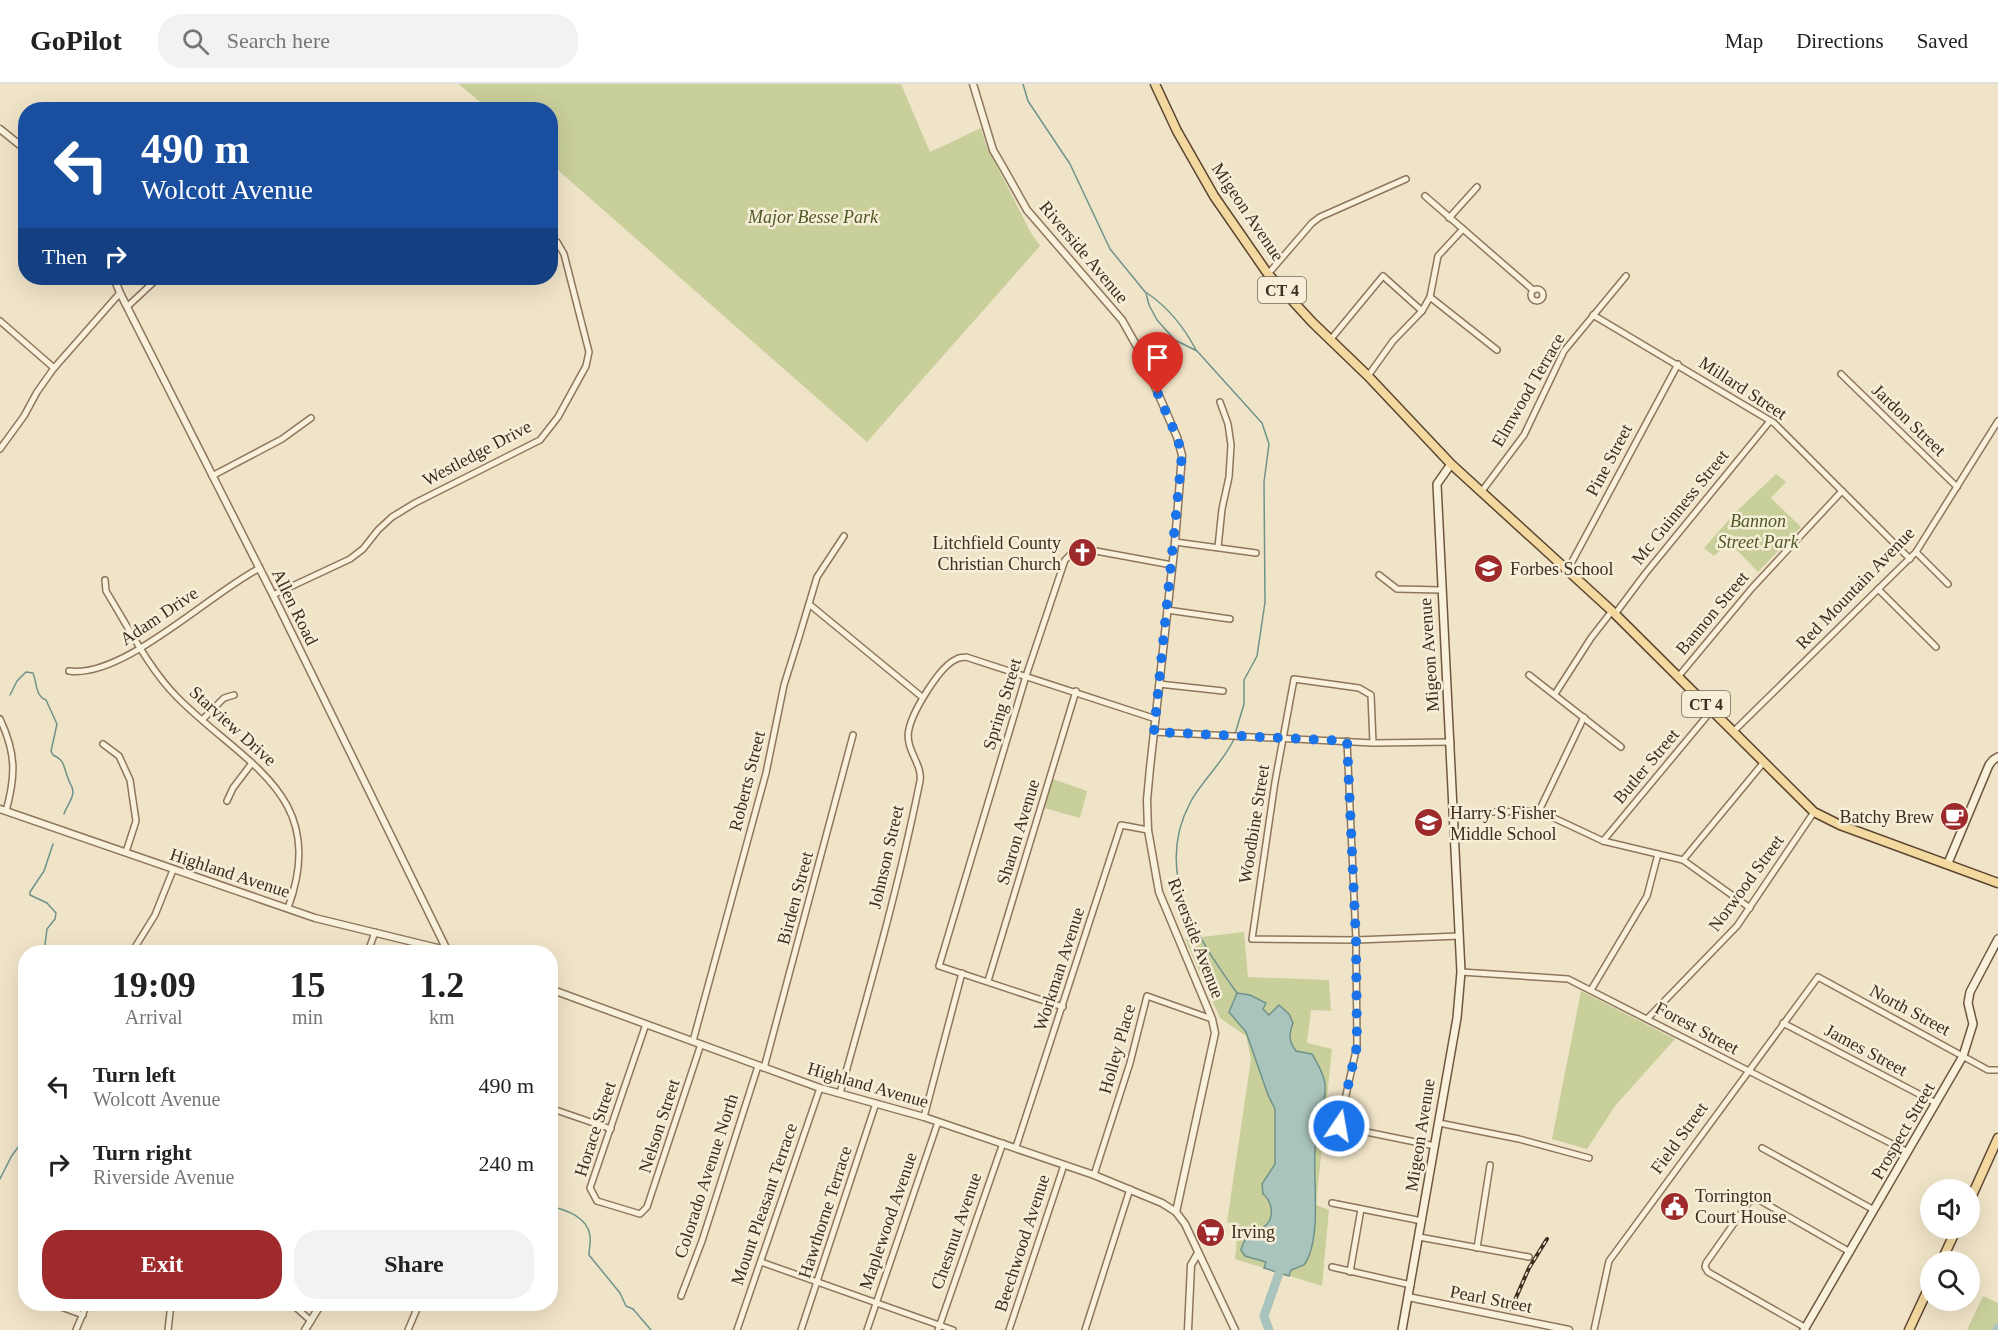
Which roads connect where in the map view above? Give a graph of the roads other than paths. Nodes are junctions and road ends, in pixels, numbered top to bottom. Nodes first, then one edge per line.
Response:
1 (974, 84) edge
2 (1155, 84) edge
3 (0, 129) edge
4 (18, 144) edge
5 (1406, 179) dead end
6 (1477, 187) dead end
7 (1425, 196) dead end
8 (1449, 218) junction
9 (1463, 229) junction
10 (558, 244) edge
11 (1268, 274) junction
12 (1626, 276) dead end
13 (117, 285) edge
14 (150, 285) edge
15 (1533, 290) dead end
16 (120, 293) junction
17 (1430, 297) junction
18 (128, 306) junction
19 (1422, 311) junction
20 (1593, 315) junction
21 (0, 321) edge
22 (1331, 339) junction
23 (1497, 350) dead end
24 (1678, 364) junction
25 (54, 368) junction
26 (1841, 374) dead end
27 (1368, 376) junction
28 (1220, 402) dead end
29 (311, 418) dead end
30 (1770, 421) junction
31 (1998, 421) edge
32 (0, 449) edge
33 (1451, 464) junction
34 (212, 476) junction
35 (1957, 487) junction
36 (1482, 491) junction
37 (1842, 491) junction
38 (844, 536) dead end
39 (1174, 542) junction
40 (1218, 547) junction
41 (1916, 552) junction
42 (1256, 553) dead end
43 (1910, 558) junction
44 (1172, 566) junction
45 (260, 568) junction
46 (1567, 571) junction
47 (1379, 575) dead end
48 (105, 580) dead end
49 (1948, 584) dead end
50 (1441, 590) junction
51 (1878, 590) junction
52 (273, 595) junction
53 (809, 604) junction
54 (1167, 610) junction
55 (1614, 612) junction
56 (1230, 619) dead end
57 (141, 647) junction
58 (1936, 647) dead end
59 (69, 671) dead end
60 (1529, 675) dead end
61 (1026, 676) junction
62 (1678, 677) junction
63 (1159, 684) junction
64 (1076, 691) junction
65 (1223, 691) dead end
66 (1555, 694) junction
67 (234, 695) dead end
68 (922, 697) junction
69 (1712, 710) junction
70 (1584, 717) junction
71 (1156, 718) junction
72 (0, 719) edge
73 (203, 719) junction
74 (1734, 731) junction
75 (1154, 732) junction
76 (854, 735) dead end
77 (1283, 739) junction
78 (1347, 741) junction
79 (1450, 742) junction
80 (1373, 743) junction
81 (103, 744) dead end
82 (1621, 747) dead end
83 (1996, 758) edge
84 (1764, 762) junction
85 (252, 763) junction
86 (227, 801) dead end
87 (3, 810) edge
88 (1539, 812) junction
89 (1814, 812) junction
90 (1454, 813) junction
91 (1148, 830) junction
92 (1603, 841) junction
93 (126, 852) junction
94 (1658, 854) junction
95 (1683, 860) junction
96 (1948, 863) junction
97 (173, 870) junction
98 (1998, 883) edge
99 (288, 908) junction
100 (1750, 908) junction
101 (375, 932) junction
102 (1460, 936) junction
103 (1998, 939) edge
104 (1356, 940) junction
105 (136, 945) edge
106 (370, 945) edge
107 (423, 945) edge
108 (442, 945) edge
109 (1461, 972) junction
110 (962, 973) junction
111 (1818, 977) joint
112 (988, 981) junction
113 (1591, 990) junction
114 (558, 992) edge
115 (1063, 1007) junction
116 (1212, 1018) junction
117 (1647, 1020) junction
118 (1782, 1023) junction
119 (646, 1024) junction
120 (693, 1041) junction
121 (701, 1044) junction
122 (1963, 1056) junction
123 (761, 1067) junction
124 (1998, 1070) edge
125 (1747, 1071) junction
126 (820, 1088) junction
127 (840, 1093) junction
128 (876, 1103) junction
129 (1936, 1103) junction
130 (558, 1111) edge
131 (924, 1117) junction
132 (938, 1122) junction
133 (1439, 1123) junction
134 (1327, 1124) dead end
135 (1339, 1126) junction
136 (611, 1130) junction
137 (1998, 1138) edge
138 (1003, 1143) junction
139 (1435, 1146) junction
140 (1016, 1147) junction
141 (1762, 1148) dead end
142 (1908, 1152) junction
143 (1589, 1158) dead end
144 (1064, 1165) junction
145 (1490, 1166) dead end
146 (1094, 1175) junction
147 (1979, 1179) edge
148 (1130, 1189) junction
149 (1332, 1203) dead end
150 (1361, 1209) junction
151 (1874, 1210) junction
152 (1176, 1212) junction
153 (640, 1214) joint
154 (1422, 1221) junction
155 (1419, 1237) junction
156 (1478, 1248) junction
157 (1850, 1252) junction
158 (1198, 1253) junction
159 (1529, 1257) dead end
160 (761, 1262) junction
161 (1332, 1268) dead end
162 (1350, 1272) junction
163 (818, 1281) junction
164 (1411, 1285) junction
165 (681, 1296) dead end
166 (1408, 1298) junction
167 (877, 1302) junction
168 (1920, 1306) edge
169 (72, 1311) edge
170 (84, 1311) edge
171 (170, 1311) edge
172 (300, 1311) edge
173 (317, 1311) edge
174 (416, 1311) edge
175 (83, 1315) junction
176 (311, 1321) junction
177 (939, 1328) edge
178 (1805, 1329) edge
179 (76, 1330) edge
180 (168, 1330) edge
181 (305, 1330) edge
182 (408, 1330) edge
183 (736, 1330) edge
184 (801, 1330) edge
185 (867, 1330) edge
186 (953, 1330) edge
187 (1009, 1330) edge
188 (1085, 1330) edge
189 (1188, 1330) edge
190 (1235, 1330) edge
191 (1402, 1330) edge
192 (1569, 1330) edge
193 (1594, 1330) edge
194 (1909, 1330) edge

1 - 39 street, Riverside Avenue
2 - 11 main road, Migeon Avenue / CT 4
3 - 4 street
5 - 11 street
6 - 8 street
7 - 8 street
8 - 9 street
9 - 15 street
9 - 17 street
10 - 52 street, Westledge Drive
11 - 22 main road, Migeon Avenue / CT 4
12 - 20 street, Elmwood Terrace
13 - 16 street, Allen Road
14 - 18 street
16 - 18 street, Allen Road
16 - 25 street
17 - 19 street
17 - 23 street
18 - 34 street, Allen Road
19 - 22 street
19 - 27 street
20 - 24 street, Millard Street
20 - 36 street, Elmwood Terrace
21 - 25 street
22 - 27 main road, Migeon Avenue / CT 4
24 - 30 street, Millard Street
24 - 46 street, Pine Street
25 - 32 street
26 - 35 street, Jardon Street
27 - 33 main road, Migeon Avenue / CT 4
28 - 40 street
29 - 34 street
30 - 37 street, Millard Street
30 - 55 street, Mc Guinness Street
31 - 35 street, Red Mountain Avenue
33 - 36 main road, CT 4
33 - 50 main road, Migeon Avenue
34 - 45 street, Allen Road
35 - 41 street, Red Mountain Avenue
36 - 46 main road, CT 4
37 - 43 street, Millard Street
37 - 62 street, Bannon Street
38 - 53 street, Roberts Street
39 - 40 street
39 - 44 street, Riverside Avenue
40 - 42 street
41 - 43 street, Red Mountain Avenue
41 - 49 street
43 - 51 street, Red Mountain Avenue
44 - 54 street, Riverside Avenue
44 - 61 street, Spring Street
45 - 52 street, Allen Road
45 - 57 street, Adam Drive
46 - 55 main road, CT 4
47 - 50 street
48 - 57 street, Starview Drive
50 - 79 main road, Migeon Avenue
51 - 58 street
51 - 74 street, Red Mountain Avenue
52 - 108 street, Allen Road
53 - 68 street
53 - 120 street, Roberts Street
54 - 56 street
54 - 63 street, Riverside Avenue
55 - 62 main road, CT 4
55 - 66 street, Mc Guinness Street
57 - 59 street, Adam Drive
57 - 73 street, Starview Drive
60 - 66 street
61 - 64 street
61 - 68 street, Johnson Street
61 - 110 street, Spring Street
62 - 69 main road, CT 4
63 - 65 street
63 - 71 street, Riverside Avenue
64 - 71 street
64 - 112 street, Sharon Avenue
66 - 70 street
67 - 73 street
68 - 127 street, Johnson Street
69 - 74 main road, CT 4
69 - 92 street, Butler Street
70 - 82 street
70 - 88 street
71 - 75 street, Riverside Avenue
72 - 87 street
73 - 85 street, Starview Drive
74 - 84 main road, CT 4
75 - 77 street
75 - 91 street, Riverside Avenue
76 - 123 street, Birden Street
77 - 78 street
77 - 80 street, Woodbine Street
77 - 104 street, Woodbine Street
78 - 80 street
78 - 104 street
79 - 80 street
79 - 90 main road, Migeon Avenue
81 - 93 street
83 - 96 main road
84 - 89 main road, CT 4
84 - 95 street
85 - 86 street
85 - 99 street, Starview Drive
87 - 93 street, Highland Avenue
88 - 90 street
88 - 92 street
89 - 96 main road, CT 4
89 - 100 street, Norwood Street
90 - 102 main road, Migeon Avenue
91 - 115 street, Workman Avenue
91 - 116 street, Riverside Avenue
92 - 94 street
93 - 97 street, Highland Avenue
94 - 95 street
94 - 113 street
95 - 100 street
96 - 98 main road, CT 4
97 - 99 street, Highland Avenue
97 - 105 street
99 - 101 street, Highland Avenue
100 - 117 street, Norwood Street
101 - 106 street
101 - 107 street, Highland Avenue
102 - 104 street
102 - 109 main road, Migeon Avenue
103 - 122 main road, Prospect Street
104 - 135 street
109 - 113 street, Forest Street
109 - 133 main road, Migeon Avenue
110 - 112 street
110 - 131 street
111 - 118 street, Field Street
111 - 122 street, North Street
112 - 115 street
113 - 117 street, Forest Street
114 - 119 street, Highland Avenue
115 - 140 street, Workman Avenue
116 - 146 street, Holley Place
116 - 152 street, Riverside Avenue
117 - 125 street, Forest Street
118 - 125 street, Field Street
118 - 129 street, James Street
119 - 120 street, Highland Avenue
119 - 136 street, Horace Street
120 - 121 street, Highland Avenue
121 - 123 street, Highland Avenue
121 - 153 street, Nelson Street
122 - 124 street, North Street
122 - 129 main road, Prospect Street
123 - 126 street, Highland Avenue
123 - 165 street, Colorado Avenue North
125 - 142 street, Forest Street
125 - 193 street, Field Street
126 - 127 street, Highland Avenue
126 - 160 street, Mount Pleasant Terrace
127 - 128 street, Highland Avenue
128 - 131 street, Highland Avenue
128 - 163 street, Hawthorne Terrace
129 - 142 main road, Prospect Street
130 - 136 street
131 - 132 street, Highland Avenue
132 - 138 street, Highland Avenue
132 - 167 street, Maplewood Avenue
133 - 139 main road, Migeon Avenue
133 - 143 street
134 - 135 street
135 - 139 street
136 - 153 street, Horace Street
137 - 147 main road
138 - 140 street, Highland Avenue
138 - 177 street, Chestnut Avenue
139 - 154 main road, Migeon Avenue
140 - 144 street, Highland Avenue
141 - 151 street
142 - 151 main road, Prospect Street
144 - 146 street, Highland Avenue
144 - 187 street, Beechwood Avenue
145 - 156 street
146 - 148 street, Highland Avenue
148 - 152 street, Highland Avenue
148 - 188 street
149 - 150 street
150 - 154 street
150 - 162 street
151 - 157 main road, Prospect Street
152 - 158 street
154 - 155 main road, Migeon Avenue
155 - 156 street
155 - 164 main road, Migeon Avenue
156 - 159 street
157 - 178 main road, Prospect Street
157 - 178 street
158 - 189 street
158 - 190 street
160 - 163 street
160 - 183 street, Mount Pleasant Terrace
161 - 162 street
162 - 164 street
163 - 167 street
163 - 184 street, Hawthorne Terrace
164 - 166 main road, Migeon Avenue
166 - 191 main road, Migeon Avenue
166 - 192 street, Pearl Street
167 - 177 street
167 - 185 street, Maplewood Avenue
168 - 194 main road
169 - 175 street
170 - 175 street
171 - 180 street
172 - 176 street
173 - 176 street
174 - 182 street
175 - 179 street
176 - 181 street
177 - 186 street

